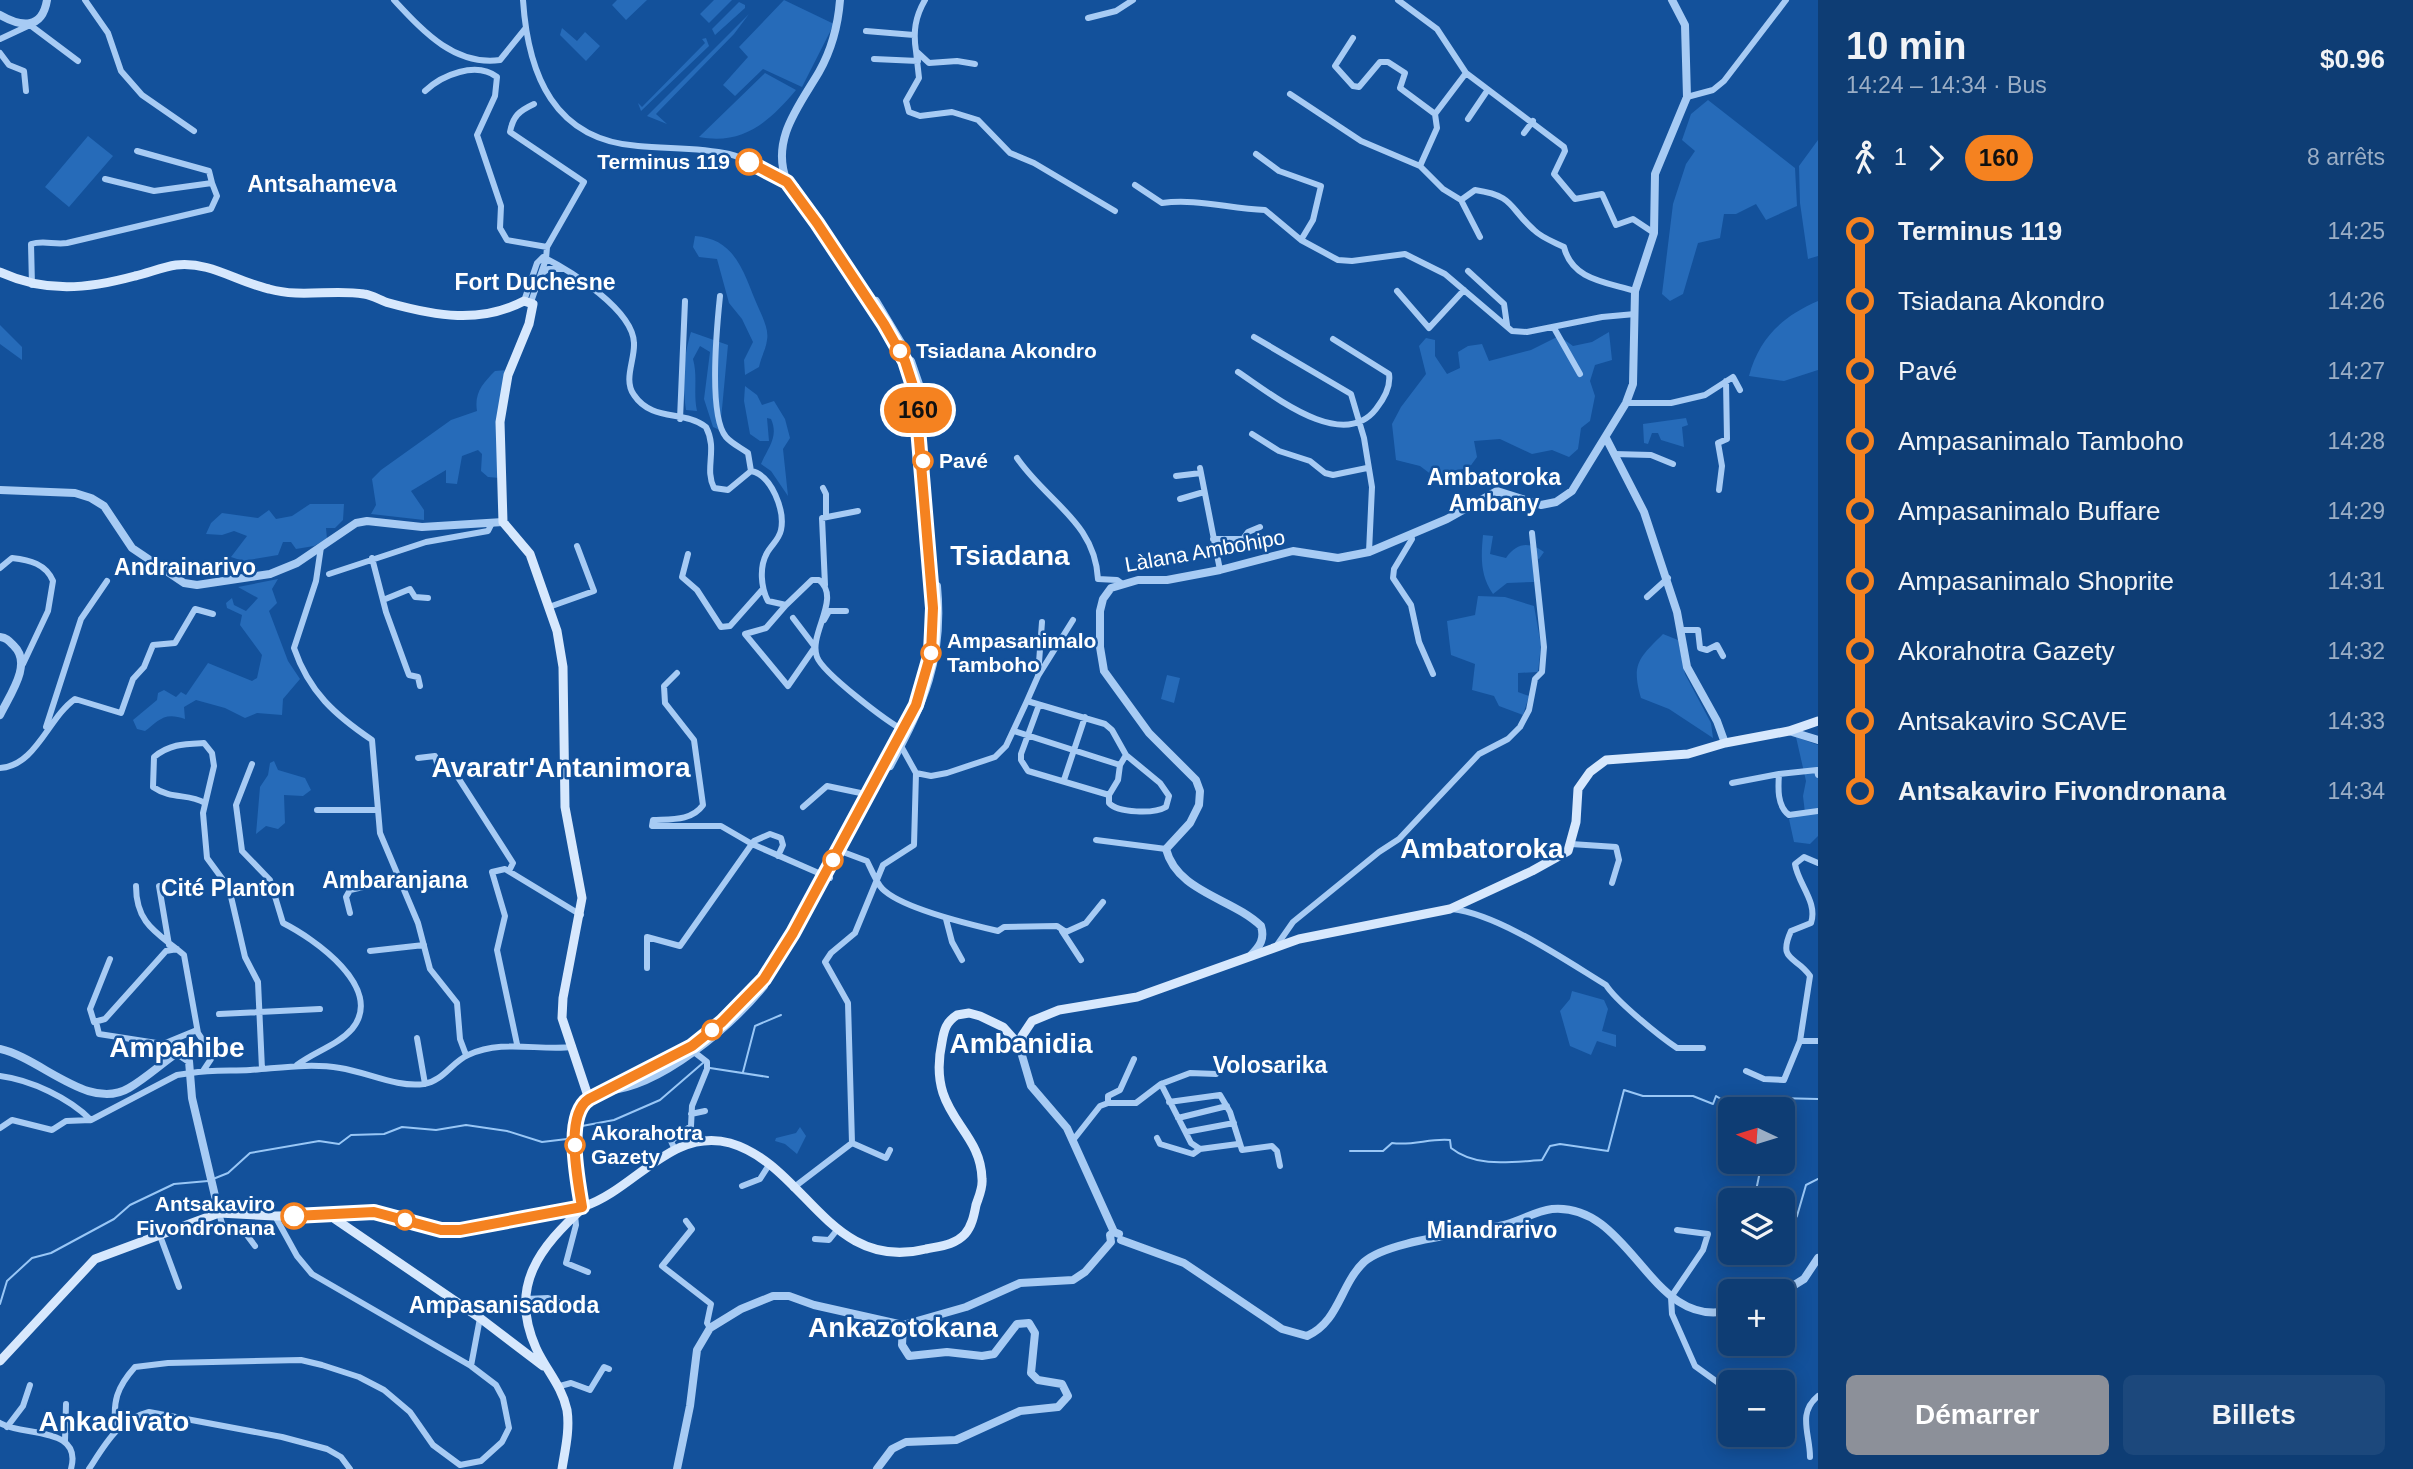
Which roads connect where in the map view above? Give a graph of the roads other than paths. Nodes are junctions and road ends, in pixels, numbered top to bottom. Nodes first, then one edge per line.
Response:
1 (47, 0) edge
2 (85, 0) edge
3 (394, 0) edge
4 (523, 0) edge
5 (840, 0) edge
6 (925, 0) edge
7 (1133, 0) edge
8 (1398, 0) edge
9 (1672, 0) edge
10 (1786, 0) edge
11 (0, 15) edge
12 (1088, 18) dead end
13 (30, 25) junction
14 (525, 29) junction
15 (866, 31) dead end
16 (914, 34) junction
17 (1353, 38) dead end
18 (0, 39) edge
19 (916, 51) junction
20 (0, 53) edge
21 (874, 58) dead end
22 (78, 61) dead end
23 (918, 61) junction
24 (975, 64) dead end
25 (1466, 73) junction
26 (26, 91) dead end
27 (425, 91) dead end
28 (1487, 91) junction
29 (1290, 94) dead end
30 (1687, 97) junction
31 (534, 104) dead end
32 (1435, 114) junction
33 (1468, 118) dead end
34 (1533, 121) junction
35 (194, 131) dead end
36 (1524, 133) dead end
37 (137, 151) dead end
38 (1256, 154) dead end
39 (1420, 166) junction
40 (784, 169) junction
41 (105, 178) dead end
42 (787, 182) junction
43 (212, 183) junction
44 (1135, 185) dead end
45 (796, 186) junction
46 (1461, 200) junction
47 (1115, 211) dead end
48 (1654, 233) junction
49 (1480, 237) dead end
50 (1301, 240) junction
51 (547, 247) junction
52 (547, 259) junction
53 (565, 269) junction
54 (1468, 271) dead end
55 (0, 272) edge
56 (541, 275) junction
57 (32, 285) junction
58 (1464, 290) junction
59 (1397, 291) dead end
60 (1635, 291) junction
61 (720, 296) dead end
62 (527, 301) junction
63 (685, 301) dead end
64 (1635, 314) junction
65 (1507, 325) junction
66 (1553, 328) junction
67 (1254, 337) dead end
68 (1333, 339) dead end
69 (1238, 372) dead end
70 (1580, 374) dead end
71 (1726, 381) junction
72 (1740, 390) dead end
73 (1626, 403) junction
74 (680, 419) junction
75 (1360, 422) junction
76 (1252, 434) dead end
77 (1606, 438) junction
78 (1614, 454) junction
79 (1017, 458) dead end
80 (1674, 464) dead end
81 (1367, 468) junction
82 (751, 471) junction
83 (1177, 477) dead end
84 (823, 488) dead end
85 (0, 490) edge
86 (1719, 490) dead end
87 (1204, 492) junction
88 (1180, 499) dead end
89 (858, 511) dead end
90 (826, 516) junction
91 (503, 522) junction
92 (492, 523) junction
93 (1260, 527) dead end
94 (1532, 533) dead end
95 (1411, 534) junction
96 (1213, 539) junction
97 (577, 546) dead end
98 (321, 547) junction
99 (1369, 552) junction
100 (688, 554) dead end
101 (372, 558) junction
102 (0, 568) edge
103 (1220, 570) junction
104 (329, 575) dead end
105 (1668, 578) junction
106 (107, 581) dead end
107 (1121, 583) junction
108 (825, 584) junction
109 (762, 590) junction
110 (1647, 597) dead end
111 (428, 598) dead end
112 (383, 600) junction
113 (786, 606) junction
114 (549, 607) junction
115 (846, 611) dead end
116 (213, 614) dead end
117 (793, 618) dead end
118 (1073, 620) dead end
119 (1042, 622) dead end
120 (821, 624) junction
121 (1681, 630) junction
122 (0, 637) edge
123 (815, 647) junction
124 (1723, 656) dead end
125 (23, 664) junction
126 (677, 673) dead end
127 (1433, 674) dead end
128 (1038, 676) junction
129 (420, 685) dead end
130 (1027, 701) junction
131 (1039, 705) junction
132 (0, 715) edge
133 (1085, 717) junction
134 (1818, 721) edge
135 (1014, 731) junction
136 (1789, 731) junction
137 (906, 732) junction
138 (1026, 737) junction
139 (1818, 740) edge
140 (1724, 743) junction
141 (34, 746) junction
142 (901, 746) junction
143 (1076, 749) junction
144 (1126, 755) junction
145 (418, 758) dead end
146 (252, 764) dead end
147 (1120, 765) junction
148 (0, 768) edge
149 (916, 773) junction
150 (1779, 774) junction
151 (1818, 775) edge
152 (1064, 780) junction
153 (1732, 783) dead end
154 (870, 795) junction
155 (1108, 795) junction
156 (205, 803) junction
157 (803, 807) dead end
158 (317, 810) dead end
159 (378, 810) junction
160 (1818, 811) edge
161 (1096, 840) dead end
162 (752, 844) junction
163 (1572, 844) junction
164 (1166, 849) junction
165 (843, 852) junction
166 (778, 856) junction
167 (1818, 863) edge
168 (509, 871) junction
169 (827, 877) junction
170 (398, 879) junction
171 (877, 881) junction
172 (1612, 883) dead end
173 (136, 886) dead end
174 (159, 886) dead end
175 (1103, 902) dead end
176 (1450, 909) junction
177 (350, 913) dead end
178 (581, 915) junction
179 (946, 919) junction
180 (1062, 931) junction
181 (169, 944) junction
182 (424, 945) junction
183 (1277, 945) junction
184 (177, 949) junction
185 (370, 951) dead end
186 (1251, 955) junction
187 (110, 959) dead end
188 (962, 960) dead end
189 (1081, 960) dead end
190 (647, 968) dead end
191 (320, 1009) dead end
192 (261, 1012) junction
193 (219, 1014) dead end
194 (96, 1022) junction
195 (197, 1030) junction
196 (417, 1038) dead end
197 (1018, 1039) junction
198 (1800, 1041) junction
199 (1818, 1041) edge
200 (517, 1044) junction
201 (573, 1046) junction
202 (1703, 1048) dead end
203 (0, 1049) edge
204 (694, 1052) junction
205 (466, 1055) junction
206 (1134, 1059) dead end
207 (296, 1066) junction
208 (262, 1069) junction
209 (203, 1071) junction
210 (1746, 1071) dead end
211 (191, 1073) junction
212 (1216, 1073) dead end
213 (0, 1076) edge
214 (425, 1084) junction
215 (1161, 1084) junction
216 (606, 1091) junction
217 (589, 1099) junction
218 (1170, 1102) junction
219 (1108, 1103) junction
220 (1227, 1107) junction
221 (705, 1111) dead end
222 (691, 1114) junction
223 (1178, 1118) junction
224 (91, 1120) junction
225 (1234, 1123) junction
226 (0, 1128) edge
227 (1185, 1132) junction
228 (1157, 1138) dead end
229 (1074, 1139) junction
230 (852, 1143) junction
231 (1238, 1144) junction
232 (1200, 1149) junction
233 (676, 1150) junction
234 (890, 1150) dead end
235 (769, 1165) junction
236 (1280, 1166) dead end
237 (577, 1169) junction
238 (580, 1181) junction
239 (742, 1186) dead end
240 (793, 1188) junction
241 (602, 1197) junction
242 (579, 1209) junction
243 (219, 1213) junction
244 (356, 1215) junction
245 (275, 1216) junction
246 (320, 1216) junction
247 (686, 1221) dead end
248 (354, 1229) junction
249 (837, 1230) junction
250 (1677, 1230) dead end
251 (1114, 1232) junction
252 (159, 1233) junction
253 (815, 1239) dead end
254 (1121, 1240) junction
255 (1111, 1242) junction
256 (255, 1246) dead end
257 (1818, 1258) edge
258 (588, 1272) dead end
259 (1795, 1285) edge
260 (179, 1287) dead end
261 (1671, 1297) junction
262 (526, 1299) junction
263 (568, 1305) dead end
264 (1718, 1313) edge
265 (480, 1318) junction
266 (903, 1325) junction
267 (710, 1328) junction
268 (535, 1346) junction
269 (527, 1353) junction
270 (0, 1361) edge
271 (471, 1366) junction
272 (547, 1369) junction
273 (609, 1369) dead end
274 (1718, 1383) edge
275 (30, 1385) dead end
276 (560, 1386) junction
277 (1818, 1396) edge
278 (66, 1404) dead end
279 (0, 1423) edge
280 (7, 1427) junction
281 (116, 1429) junction
282 (65, 1441) junction
283 (1810, 1457) dead end
284 (71, 1469) edge
285 (89, 1469) edge
286 (349, 1469) edge
287 (562, 1469) edge
288 (677, 1469) edge
289 (877, 1469) edge

1 - 13 street
2 - 35 street
3 - 14 street
4 - 14 street
5 - 40 street
6 - 16 street
7 - 12 street
8 - 25 street
9 - 30 street, Làlana Ambohipo
10 - 30 street
11 - 13 street
13 - 18 street
13 - 22 street
14 - 42 street
15 - 16 street
16 - 19 street
17 - 32 street
19 - 23 street
19 - 24 street
20 - 26 street
21 - 23 street
23 - 47 street
25 - 28 street
25 - 32 street
27 - 51 street
28 - 33 street
28 - 34 street
29 - 39 street
30 - 48 street, Làlana Ambohipo
31 - 51 street
32 - 39 street
34 - 36 street
34 - 48 street
37 - 43 street
38 - 50 street
39 - 46 street
40 - 42 street
40 - 45 street
41 - 43 street
42 - 45 street
42 - 137 street
43 - 57 street
44 - 50 street
45 - 137 street
46 - 49 street
46 - 60 street
48 - 60 street, Làlana Ambohipo
50 - 58 street
51 - 52 street
52 - 53 street
52 - 56 street
52 - 62 street
53 - 56 street
53 - 74 street
54 - 65 street
55 - 57 main road
56 - 62 street
57 - 62 main road
58 - 59 street
58 - 65 street
60 - 64 street, Làlana Ambohipo
61 - 82 street
62 - 91 main road
63 - 74 street
64 - 66 street
64 - 73 street, Làlana Ambohipo
65 - 66 street
66 - 70 street
67 - 75 street
68 - 75 street
69 - 75 street
71 - 72 street
71 - 73 street
71 - 86 street
73 - 77 street, Làlana Ambohipo
74 - 82 street
75 - 81 street
76 - 81 street
77 - 78 street
77 - 95 street, Làlana Ambohipo
78 - 80 street
78 - 105 street
79 - 107 street
81 - 99 street
82 - 109 street
83 - 87 street
84 - 90 street
85 - 98 street
87 - 88 street
87 - 96 street
89 - 90 street
90 - 108 street
91 - 92 street
91 - 114 main road
92 - 98 street
92 - 101 street
93 - 96 street
94 - 183 street
95 - 99 street, Làlana Ambohipo
95 - 127 street
96 - 103 street
97 - 114 street
98 - 159 street
99 - 103 street, Làlana Ambohipo
100 - 109 street
101 - 104 street
101 - 112 street
102 - 125 street
103 - 107 street, Làlana Ambohipo
105 - 110 street
105 - 121 street
106 - 141 street
107 - 164 street, Làlana Ambohipo
108 - 113 street
108 - 120 street
109 - 113 street
111 - 112 street
112 - 129 street
113 - 123 street
114 - 178 main road
115 - 120 street
116 - 141 street
117 - 123 street
118 - 128 street
119 - 128 street
120 - 123 street
121 - 124 street
121 - 140 street
122 - 125 street
123 - 137 street
125 - 132 street
126 - 162 street
128 - 130 street
130 - 131 street
130 - 135 street
131 - 133 street
131 - 138 street
133 - 143 street
133 - 144 street
134 - 136 main road
135 - 138 street
135 - 149 street
136 - 139 street
136 - 140 main road
137 - 142 street
137 - 154 street
138 - 143 street
138 - 152 street
140 - 163 main road
141 - 148 street
142 - 149 street
142 - 165 street
143 - 147 street
143 - 152 street
144 - 147 street
144 - 155 street
145 - 168 street
146 - 207 street
147 - 155 street
149 - 171 street
150 - 151 street
150 - 153 street
150 - 160 street
152 - 155 street
154 - 157 street
154 - 169 street
156 - 156 street
156 - 192 street
158 - 159 street
159 - 170 street
161 - 164 street
162 - 166 street
162 - 166 street
162 - 190 street
163 - 172 street
163 - 176 main road
164 - 186 street
165 - 169 street
165 - 171 street
166 - 169 street
167 - 198 street
168 - 178 street
168 - 200 street
169 - 204 street
169 - 216 street
170 - 177 street
170 - 182 street
171 - 179 street
171 - 230 street
173 - 181 street
174 - 181 street
175 - 180 street
176 - 183 main road
176 - 202 street
178 - 201 main road
179 - 180 street
179 - 188 street
180 - 189 street
181 - 184 street
182 - 185 street
182 - 205 street
183 - 186 main road
184 - 194 street
184 - 195 street
186 - 197 main road
187 - 194 street
191 - 192 street
192 - 193 street
192 - 208 street
194 - 195 street
195 - 209 street
196 - 214 street
197 - 229 street
197 - 249 main road
198 - 199 street
198 - 210 street
200 - 201 street
200 - 205 street
201 - 217 main road
203 - 211 street
204 - 216 street
204 - 222 street
205 - 214 street
206 - 219 street
207 - 208 street
207 - 214 street
208 - 209 street
209 - 211 street
211 - 224 street
211 - 243 street
212 - 215 street
213 - 224 street
215 - 218 street
215 - 219 street
216 - 217 street
217 - 237 main road
218 - 220 street
218 - 223 street
219 - 229 street
220 - 223 street
220 - 225 street
221 - 222 street
222 - 233 street
223 - 227 street
224 - 226 street
225 - 227 street
225 - 231 street
227 - 232 street
228 - 232 street
229 - 251 street
230 - 234 street
230 - 240 street
231 - 232 street
231 - 236 street
233 - 235 main road
233 - 241 main road
235 - 239 street
235 - 240 main road
237 - 238 main road
237 - 242 main road
238 - 241 main road
238 - 242 main road
240 - 249 main road
241 - 242 main road
242 - 244 main road
242 - 258 street
242 - 262 main road
243 - 245 main road
243 - 252 main road
243 - 256 street
244 - 246 main road
244 - 248 main road
245 - 246 main road
245 - 271 street
246 - 248 main road
247 - 267 street
248 - 265 main road
249 - 253 street
250 - 261 street
251 - 254 street
251 - 255 street
252 - 260 street
252 - 270 main road
254 - 255 street
254 - 261 street
255 - 266 street
257 - 259 street
261 - 264 street
261 - 274 street
262 - 263 street
262 - 268 main road
265 - 269 main road
265 - 271 street
266 - 267 street
266 - 289 street
267 - 288 street
268 - 269 main road
268 - 272 main road
269 - 272 main road
271 - 281 street
272 - 276 main road
273 - 276 street
275 - 280 street
276 - 287 main road
277 - 283 street
278 - 282 street
279 - 280 street
280 - 282 street
281 - 285 street
281 - 286 street
282 - 284 street

